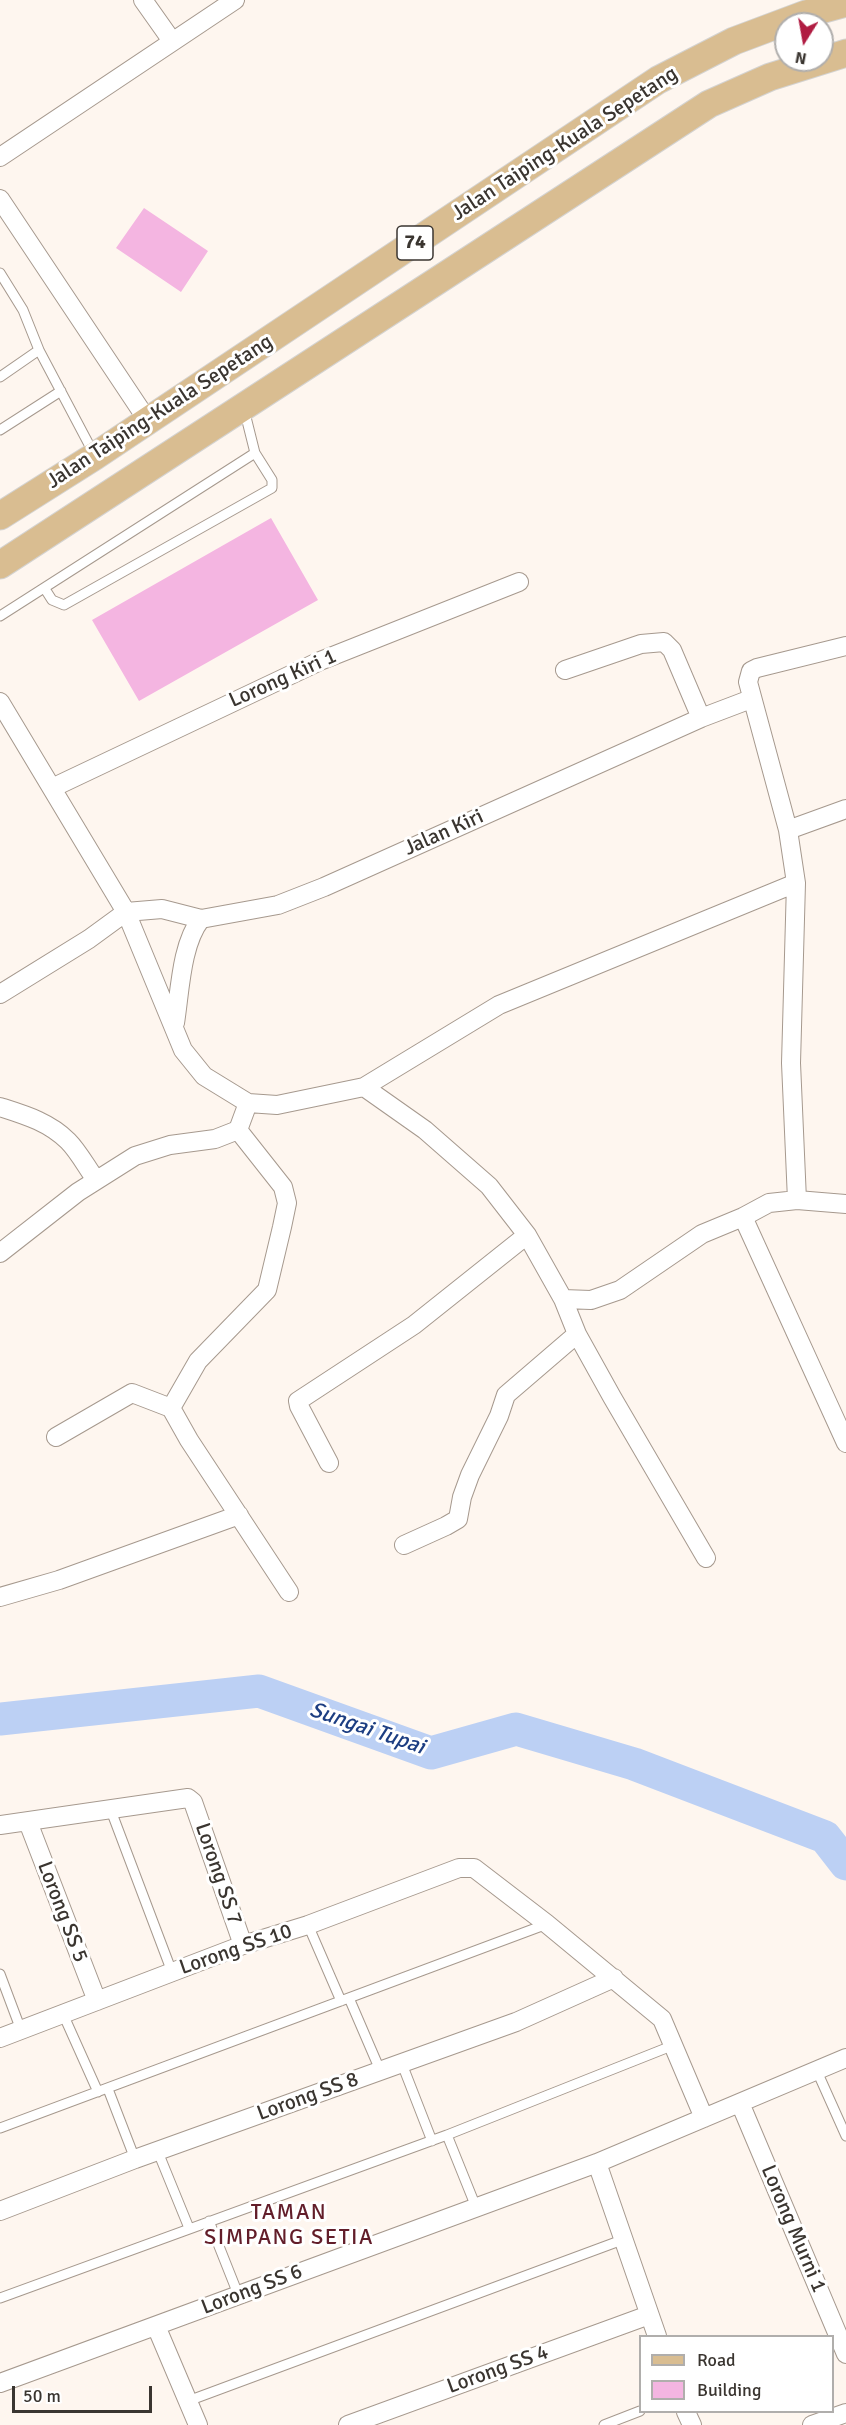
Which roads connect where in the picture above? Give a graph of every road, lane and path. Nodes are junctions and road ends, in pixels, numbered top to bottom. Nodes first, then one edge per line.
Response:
1 (142, 0) edge
2 (234, 0) edge
3 (846, 3) edge
4 (172, 41) junction
5 (846, 53) edge
6 (0, 157) edge
7 (0, 199) edge
8 (0, 273) edge
9 (39, 350) junction
10 (0, 377) edge
11 (61, 391) junction
12 (244, 406) junction
13 (148, 421) junction
14 (0, 430) edge
15 (255, 453) junction
16 (95, 456) junction
17 (0, 516) edge
18 (0, 565) edge
19 (519, 582) dead end
20 (45, 589) junction
21 (0, 616) edge
22 (846, 646) edge
23 (565, 670) dead end
24 (752, 699) junction
25 (0, 702) edge
26 (701, 718) junction
27 (52, 788) junction
28 (846, 809) edge
29 (788, 830) junction
30 (796, 883) junction
31 (126, 912) junction
32 (201, 919) junction
33 (0, 994) edge
34 (175, 1025) junction
35 (363, 1088) junction
36 (248, 1103) junction
37 (0, 1107) edge
38 (238, 1130) junction
39 (96, 1180) junction
40 (797, 1200) junction
41 (846, 1204) edge
42 (743, 1217) junction
43 (527, 1235) junction
44 (0, 1253) edge
45 (563, 1299) junction
46 (577, 1334) junction
47 (171, 1408) junction
48 (56, 1437) dead end
49 (846, 1443) edge
50 (329, 1463) dead end
51 (239, 1515) junction
52 (404, 1545) dead end
53 (706, 1558) dead end
54 (289, 1592) dead end
55 (0, 1597) edge
56 (110, 1808) junction
57 (28, 1822) junction
58 (0, 1825) edge
59 (308, 1924) junction
60 (547, 1924) junction
61 (243, 1945) junction
62 (172, 1972) junction
63 (0, 1974) edge
64 (614, 1978) junction
65 (345, 2000) junction
66 (97, 2001) junction
67 (63, 2014) junction
68 (21, 2030) junction
69 (0, 2038) edge
70 (674, 2045) junction
71 (846, 2058) edge
72 (402, 2064) junction
73 (816, 2069) junction
74 (380, 2070) junction
75 (108, 2089) junction
76 (98, 2092) junction
77 (740, 2103) junction
78 (704, 2118) junction
79 (0, 2128) edge
80 (447, 2135) junction
81 (846, 2136) edge
82 (432, 2141) junction
83 (158, 2152) junction
84 (135, 2159) junction
85 (597, 2163) junction
86 (476, 2207) junction
87 (0, 2211) edge
88 (209, 2222) junction
89 (189, 2229) junction
90 (622, 2240) junction
91 (238, 2294) junction
92 (0, 2298) edge
93 (649, 2315) junction
94 (156, 2326) junction
95 (656, 2335) edge
96 (846, 2354) edge
97 (0, 2383) edge
98 (188, 2401) junction
99 (639, 2411) edge
100 (846, 2413) edge
101 (379, 2419) edge
102 (198, 2425) edge
103 (348, 2425) edge
104 (604, 2425) edge
105 (812, 2425) edge

1 - 4 street
2 - 4 street
3 - 13 main road, Jalan Taiping-Kuala Sepetang / 74
4 - 6 street
5 - 12 main road, Jalan Taiping-Kuala Sepetang / 74
7 - 13 street
8 - 9 lane
9 - 10 lane
9 - 11 lane
11 - 14 lane
11 - 16 lane
12 - 15 lane
12 - 18 main road, Jalan Taiping-Kuala Sepetang / 74
13 - 16 main road, Jalan Taiping-Kuala Sepetang / 74
15 - 20 lane
15 - 20 lane
16 - 17 main road, Jalan Taiping-Kuala Sepetang / 74
19 - 27 street, Lorong Kiri 1
20 - 21 lane
22 - 24 street
23 - 26 street
24 - 26 street, Jalan Kiri
24 - 29 street
25 - 27 street
26 - 32 street, Jalan Kiri
27 - 31 street
28 - 29 street
29 - 30 street
30 - 35 street
30 - 40 street
31 - 32 street, Jalan Kiri
31 - 33 street
31 - 34 street
32 - 34 street
34 - 36 street
35 - 36 street
35 - 43 street
36 - 38 street
37 - 39 street
38 - 39 street
38 - 47 street
39 - 44 street
40 - 41 street
40 - 42 street
42 - 45 street
42 - 49 street
43 - 45 street
43 - 50 street
45 - 46 street
46 - 52 street
46 - 53 street
47 - 48 street
47 - 51 street
51 - 54 street
51 - 55 street
56 - 57 street
56 - 61 street, Lorong SS 7
56 - 62 lane
57 - 58 street
57 - 66 street, Lorong SS 5
59 - 60 street, Lorong SS 10
59 - 61 street, Lorong SS 10
59 - 65 lane
60 - 64 street
60 - 65 lane
61 - 62 street, Lorong SS 10
62 - 66 street, Lorong SS 10
63 - 68 lane
64 - 70 street
64 - 72 street, Lorong SS 8
65 - 74 lane
65 - 75 lane
66 - 67 street, Lorong SS 10
67 - 68 street, Lorong SS 10
67 - 76 lane
68 - 69 street, Lorong SS 10
70 - 78 street
70 - 80 lane
71 - 73 street, Lorong SS 6
72 - 74 street, Lorong SS 8
72 - 82 lane
73 - 77 street, Lorong SS 6
73 - 81 lane
74 - 83 street, Lorong SS 8
75 - 76 lane
75 - 84 lane
76 - 79 lane
77 - 78 street, Lorong SS 6
77 - 96 street, Lorong Murni 1
78 - 85 street, Lorong SS 6
80 - 82 lane
80 - 86 lane
82 - 88 lane
83 - 84 street, Lorong SS 8
83 - 89 lane
84 - 87 street, Lorong SS 8
85 - 86 street, Lorong SS 6
85 - 90 street
86 - 91 street, Lorong SS 6
88 - 89 lane
88 - 91 lane
89 - 92 lane
90 - 93 street
90 - 98 lane
91 - 94 street, Lorong SS 6
93 - 95 street
93 - 101 street, Lorong SS 4
94 - 97 street, Lorong SS 6
94 - 98 street
98 - 102 street
99 - 104 lane
100 - 105 street
101 - 103 street, Lorong SS 4

